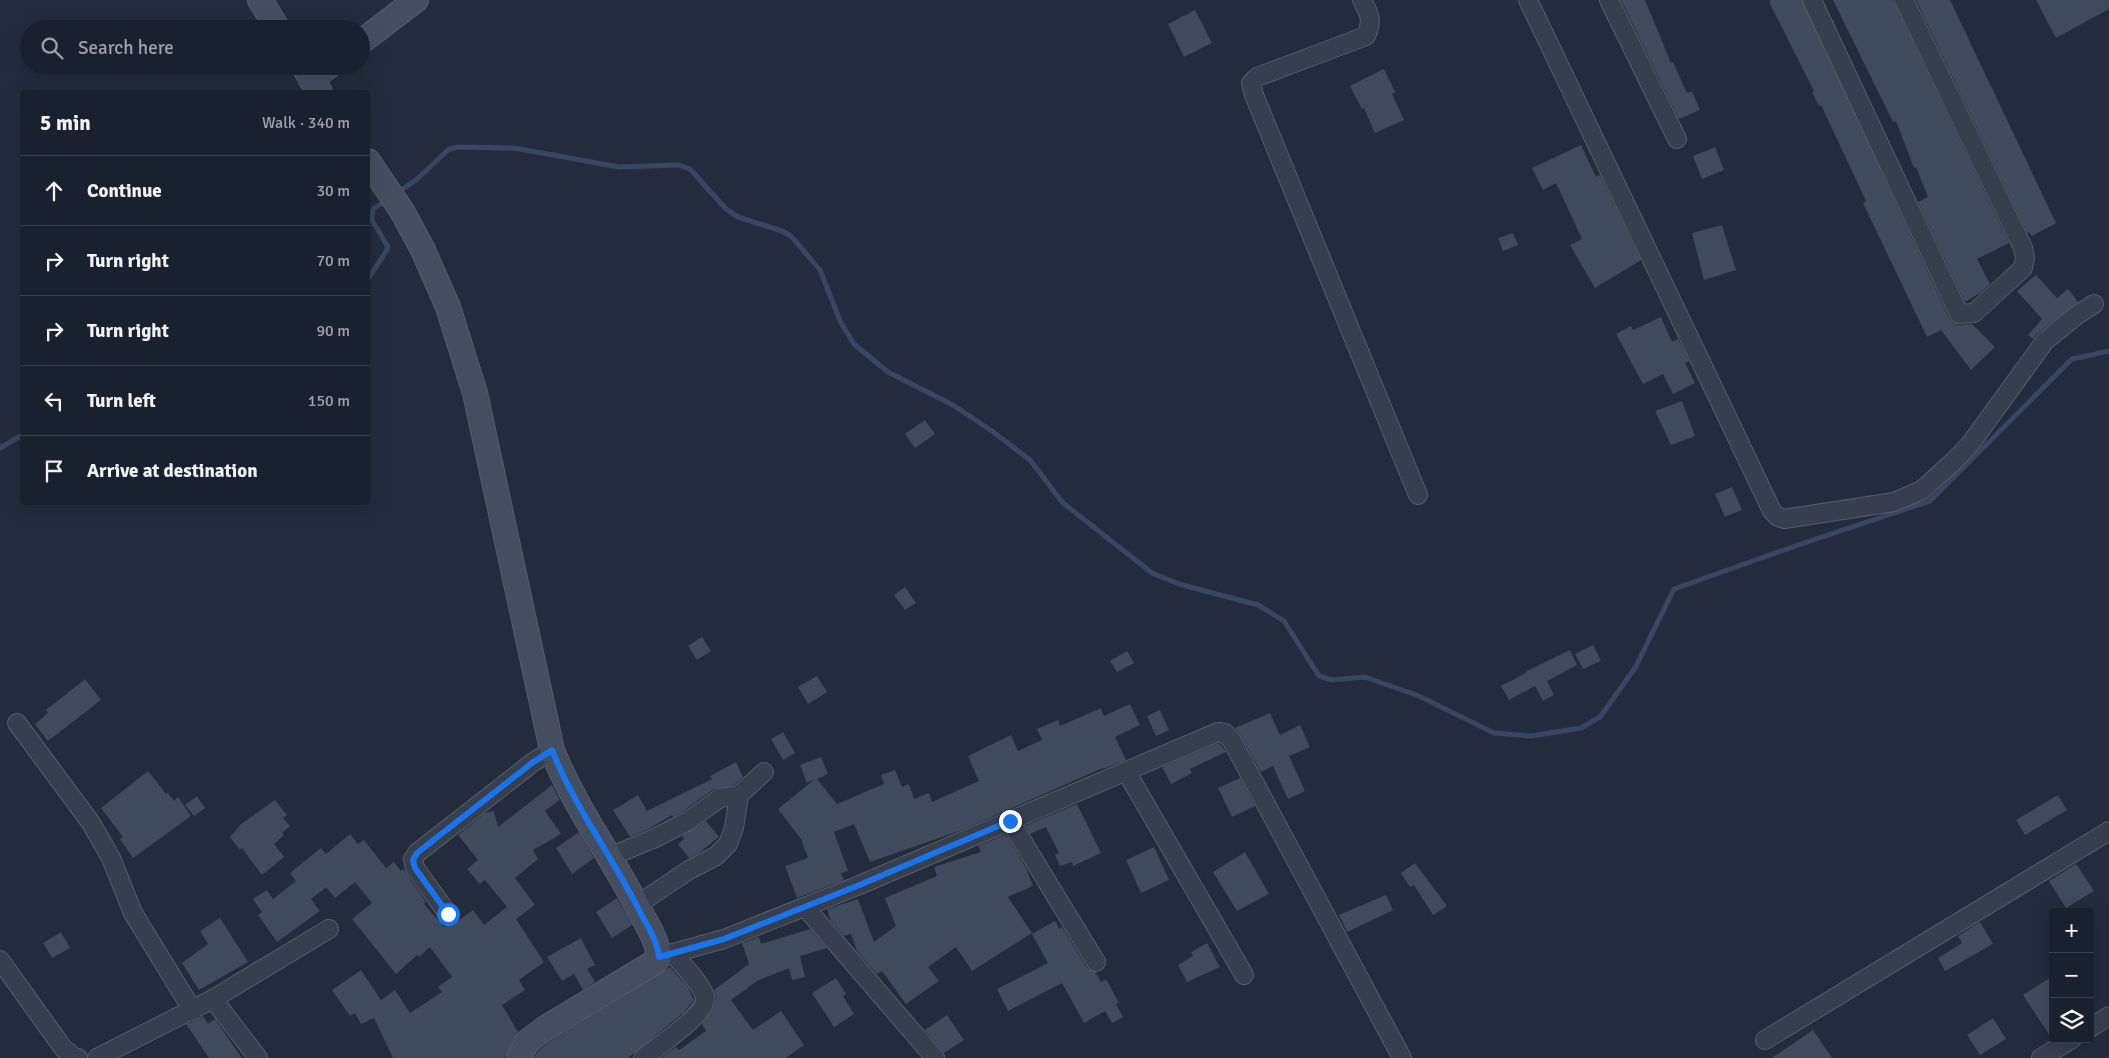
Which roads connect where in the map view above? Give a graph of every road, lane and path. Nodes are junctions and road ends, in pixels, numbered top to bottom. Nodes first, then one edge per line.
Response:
1 (260, 0) edge
2 (416, 0) edge
3 (1362, 0) edge
4 (1528, 0) edge
5 (1609, 0) edge
6 (1812, 0) edge
7 (1904, 0) edge
8 (272, 20) edge
9 (370, 35) edge
10 (1677, 140) dead end
11 (370, 164) edge
12 (2094, 304) dead end
13 (1418, 495) dead end
14 (17, 723) dead end
15 (552, 750) junction
16 (1126, 771) junction
17 (764, 772) dead end
18 (739, 795) junction
19 (1010, 821) junction
20 (2109, 831) edge
21 (609, 856) junction
22 (637, 905) junction
23 (805, 907) junction
24 (448, 914) dead end
25 (329, 929) dead end
26 (666, 955) junction
27 (0, 960) edge
28 (1096, 962) dead end
29 (1244, 975) dead end
30 (213, 1000) junction
31 (193, 1011) junction
32 (2109, 1016) edge
33 (2094, 1025) edge
34 (1765, 1040) dead end
35 (2066, 1043) edge
36 (78, 1058) edge
37 (97, 1058) edge
38 (258, 1058) edge
39 (519, 1058) edge
40 (643, 1058) edge
41 (935, 1058) edge
42 (1402, 1058) edge
43 (2042, 1058) edge

1 - 8 street
2 - 9 street
3 - 13 street
4 - 12 street
5 - 10 street
6 - 7 street
11 - 15 street
14 - 31 street
15 - 21 street
15 - 24 street
16 - 19 street
16 - 29 street
16 - 42 street
17 - 18 street
18 - 21 street
18 - 22 street
19 - 23 street
19 - 28 street
20 - 34 street
21 - 22 street
22 - 26 street
23 - 26 street
23 - 41 street
25 - 30 street
26 - 39 street
26 - 40 street
27 - 36 street
30 - 31 street
30 - 38 street
31 - 37 street
32 - 33 street
35 - 43 street

